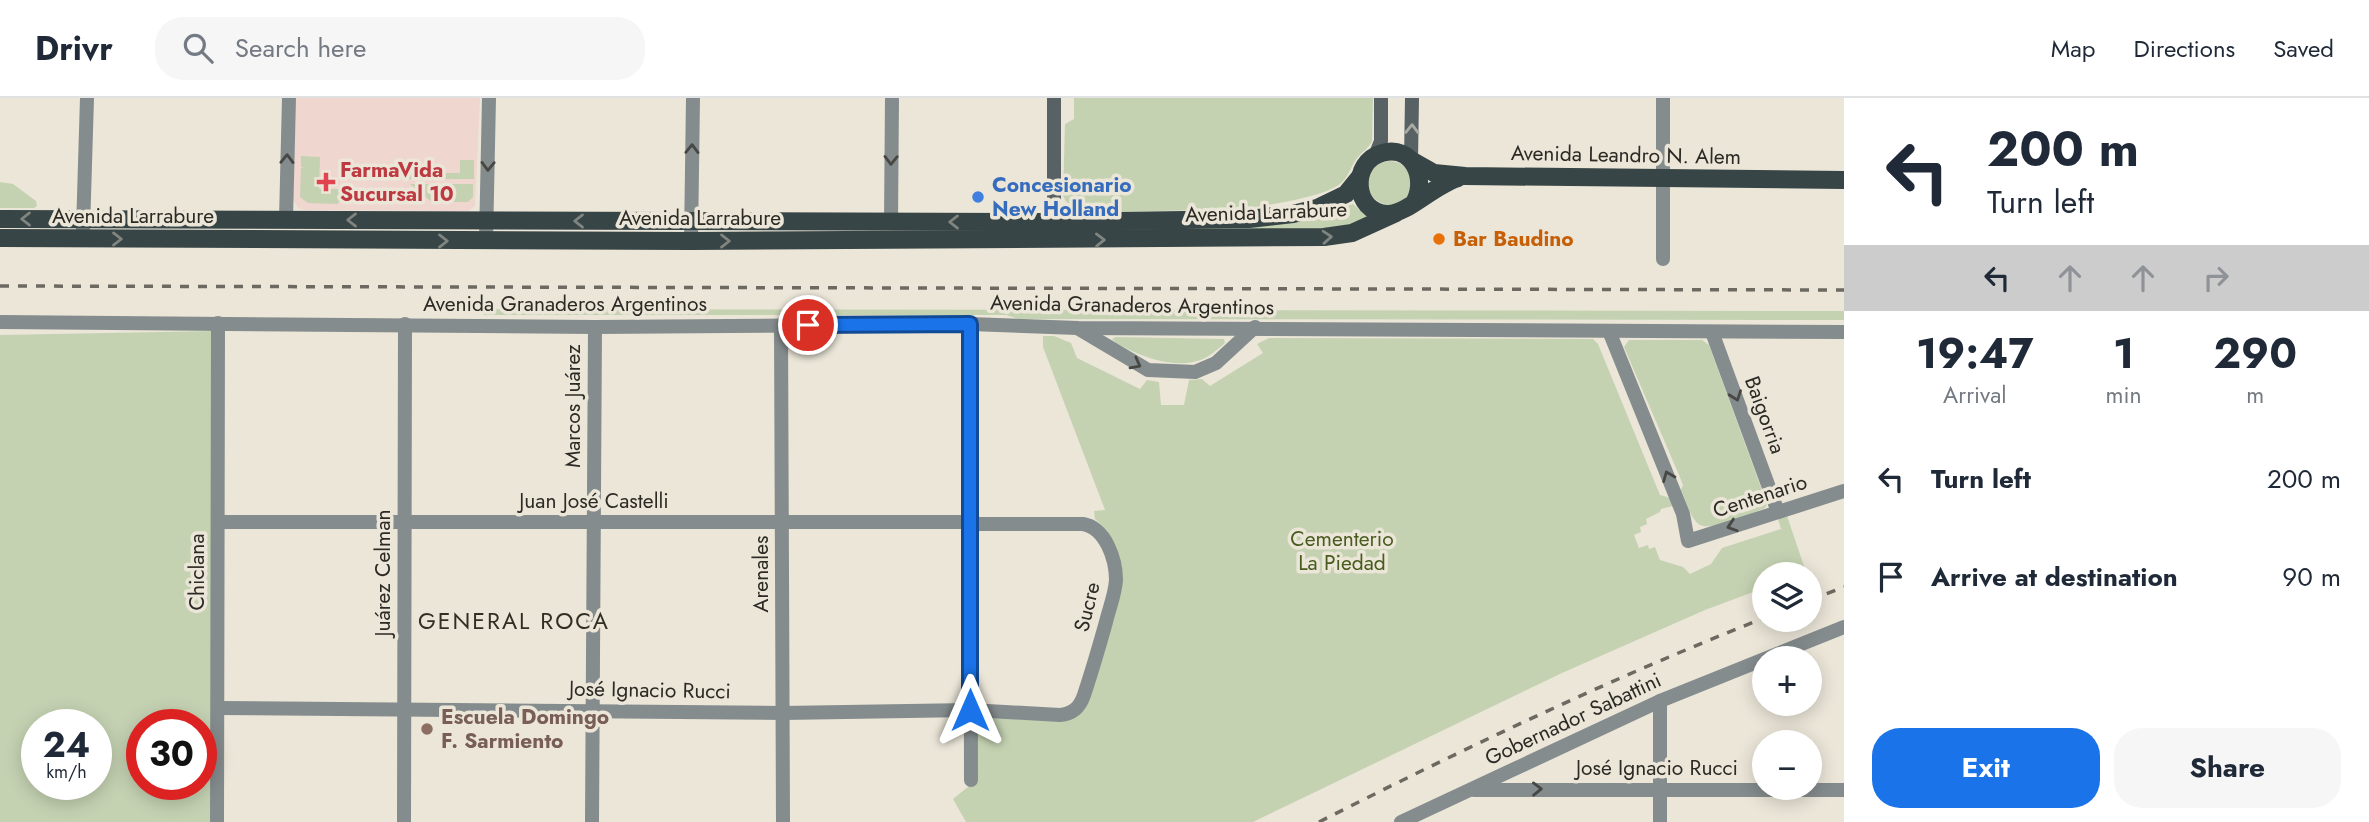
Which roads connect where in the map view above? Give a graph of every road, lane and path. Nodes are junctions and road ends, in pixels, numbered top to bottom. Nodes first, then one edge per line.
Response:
1 (87, 98) edge
2 (289, 98) edge
3 (489, 98) edge
4 (693, 98) edge
5 (892, 98) edge
6 (1054, 98) edge
7 (1381, 98) edge
8 (1412, 98) edge
9 (1663, 98) edge
10 (1375, 156) junction
11 (1412, 160) junction
12 (1465, 176) junction
13 (1359, 178) junction
14 (1663, 178) junction
15 (1844, 180) edge
16 (1415, 201) junction
17 (1396, 214) junction
18 (0, 219) edge
19 (83, 219) junction
20 (286, 220) junction
21 (486, 221) junction
22 (691, 221) junction
23 (891, 222) junction
24 (1054, 222) junction
25 (83, 238) junction
26 (0, 239) edge
27 (1054, 240) junction
28 (485, 241) junction
29 (691, 241) junction
30 (1663, 258) dead end
31 (0, 322) edge
32 (218, 323) junction
33 (405, 324) junction
34 (970, 324) junction
35 (781, 325) junction
36 (594, 327) junction
37 (1255, 327) junction
38 (1078, 328) junction
39 (1609, 331) junction
40 (1712, 332) junction
41 (1844, 332) edge
42 (1844, 491) edge
43 (1778, 512) junction
44 (218, 522) junction
45 (593, 522) junction
46 (403, 523) junction
47 (782, 523) junction
48 (969, 523) junction
49 (1089, 525) joint
50 (1844, 627) edge
51 (1660, 701) junction
52 (1080, 705) joint
53 (218, 708) junction
54 (592, 710) junction
55 (970, 710) junction
56 (404, 711) junction
57 (783, 713) junction
58 (971, 780) dead end
59 (1660, 788) junction
60 (1469, 790) junction
61 (1844, 790) edge
62 (1408, 820) edge
63 (217, 822) edge
64 (404, 822) edge
65 (592, 822) edge
66 (783, 822) edge
67 (1660, 822) edge

1 - 19 street
20 -> 2 street
3 -> 21 street
22 -> 4 street
5 -> 23 street
6 - 24 main road
7 - 10 main road
11 -> 8 main road
9 - 14 street
10 - 11 main road
10 - 13 main road
11 - 12 main road, Avenida Leandro N. Alem
11 - 16 main road
12 - 14 main road, Avenida Leandro N. Alem
12 - 16 main road
13 - 17 main road
13 - 24 main road, Avenida Larrabure
14 - 15 main road, Avenida Leandro N. Alem
14 - 30 street
16 - 17 main road
27 -> 17 main road, Avenida Larrabure
19 -> 18 main road, Avenida Larrabure
19 - 20 main road, Avenida Larrabure
19 - 25 street
21 -> 20 main road, Avenida Larrabure
22 -> 21 main road, Avenida Larrabure
21 - 28 street
22 - 23 main road, Avenida Larrabure
22 - 29 street
24 -> 23 main road, Avenida Larrabure
24 - 27 main road
25 - 26 main road, Avenida Larrabure
25 -> 28 main road, Avenida Larrabure
29 -> 27 main road, Avenida Larrabure
28 - 29 main road, Avenida Larrabure
31 - 32 street, Avenida Granaderos Argentinos
32 - 33 street, Avenida Granaderos Argentinos
32 - 44 street, Chiclana
33 - 36 street, Avenida Granaderos Argentinos
33 - 46 street, Juárez Celman
34 - 35 street, Avenida Granaderos Argentinos
34 - 38 street, Avenida Granaderos Argentinos
34 - 48 street
35 - 36 street, Avenida Granaderos Argentinos
35 - 47 street, Arenales
36 - 45 street, Marcos Juárez
37 - 38 street, Avenida Granaderos Argentinos
38 -> 37 street
37 - 39 street, Avenida Granaderos Argentinos
39 - 40 street, Avenida Granaderos Argentinos
43 -> 39 street, Centenario
40 - 41 street, Avenida Granaderos Argentinos
40 -> 43 street, Baigorria
42 - 43 street, Centenario
44 - 46 street, Juan José Castelli
44 - 53 street, Chiclana
45 - 46 street, Juan José Castelli
45 - 47 street, Juan José Castelli
45 - 54 street, Marcos Juárez
46 - 56 street, Juárez Celman
47 - 48 street, Juan José Castelli
47 - 57 street, Arenales
48 - 49 street, Juan José Castelli
48 - 55 street
49 - 52 street, Sucre
50 - 51 street, Gobernador Sabattini
51 - 59 street
51 - 60 street, Gobernador Sabattini
52 - 55 street, José Ignacio Rucci
53 - 56 street, José Ignacio Rucci
53 - 63 street, Chiclana
54 - 56 street, José Ignacio Rucci
54 - 57 street, José Ignacio Rucci
54 - 65 street, Marcos Juárez
55 - 57 street, José Ignacio Rucci
55 - 58 street
56 - 64 street, Juárez Celman
57 - 66 street, Arenales
60 -> 59 street, José Ignacio Rucci
59 - 61 street, José Ignacio Rucci
59 - 67 street
60 - 62 street, Gobernador Sabattini

